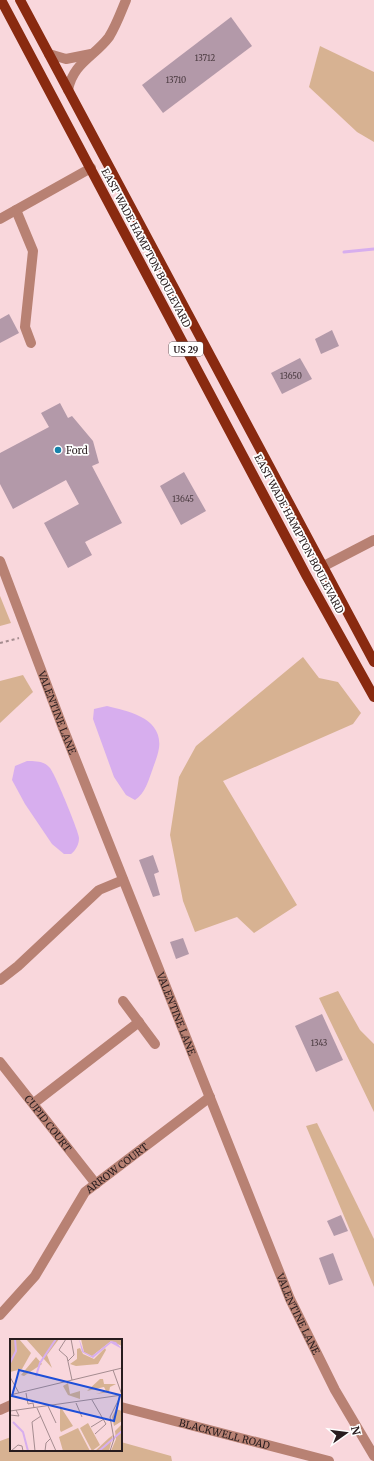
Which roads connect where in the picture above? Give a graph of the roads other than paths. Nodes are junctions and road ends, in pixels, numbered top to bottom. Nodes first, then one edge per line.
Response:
1 (1, 0) edge
2 (126, 0) edge
3 (21, 1) edge
4 (7, 11) junction
5 (49, 54) junction
6 (91, 54) junction
7 (68, 90) junction
8 (106, 160) junction
9 (91, 168) junction
10 (16, 210) junction
11 (0, 219) edge
12 (31, 343) dead end
13 (374, 540) edge
14 (0, 561) edge
15 (322, 567) junction
16 (374, 662) edge
17 (374, 697) edge
18 (123, 880) junction
19 (0, 980) edge
20 (123, 1001) dead end
21 (139, 1022) junction
22 (155, 1044) dead end
23 (0, 1062) edge
24 (210, 1097) junction
25 (34, 1103) junction
26 (96, 1184) junction
27 (0, 1314) edge
28 (10, 1405) edge
29 (122, 1407) edge
30 (0, 1410) edge
31 (374, 1456) edge
32 (329, 1461) edge

1 - 4 main road, EAST WADE HAMPTON BOULEVARD / US 29
2 - 6 street
3 - 4 main road
3 - 5 main road, EAST WADE HAMPTON BOULEVARD / US 29
4 - 9 main road, EAST WADE HAMPTON BOULEVARD / US 29
5 - 6 street
5 - 7 main road, EAST WADE HAMPTON BOULEVARD / US 29
6 - 7 street
7 - 8 main road, EAST WADE HAMPTON BOULEVARD / US 29
8 - 9 main road
8 - 15 main road, EAST WADE HAMPTON BOULEVARD / US 29
9 - 10 street
9 - 17 main road, EAST WADE HAMPTON BOULEVARD / US 29
10 - 11 street
10 - 12 street
13 - 15 street
14 - 18 street, VALENTINE LANE
15 - 16 main road, EAST WADE HAMPTON BOULEVARD / US 29
18 - 19 street
18 - 24 street, VALENTINE LANE
20 - 21 street
21 - 22 street
21 - 25 street
23 - 25 street, CUPID COURT
24 - 26 street, ARROW COURT
24 - 31 street, VALENTINE LANE
25 - 26 street, CUPID COURT
26 - 27 street, ARROW COURT
28 - 30 street
29 - 32 street, BLACKWELL ROAD

